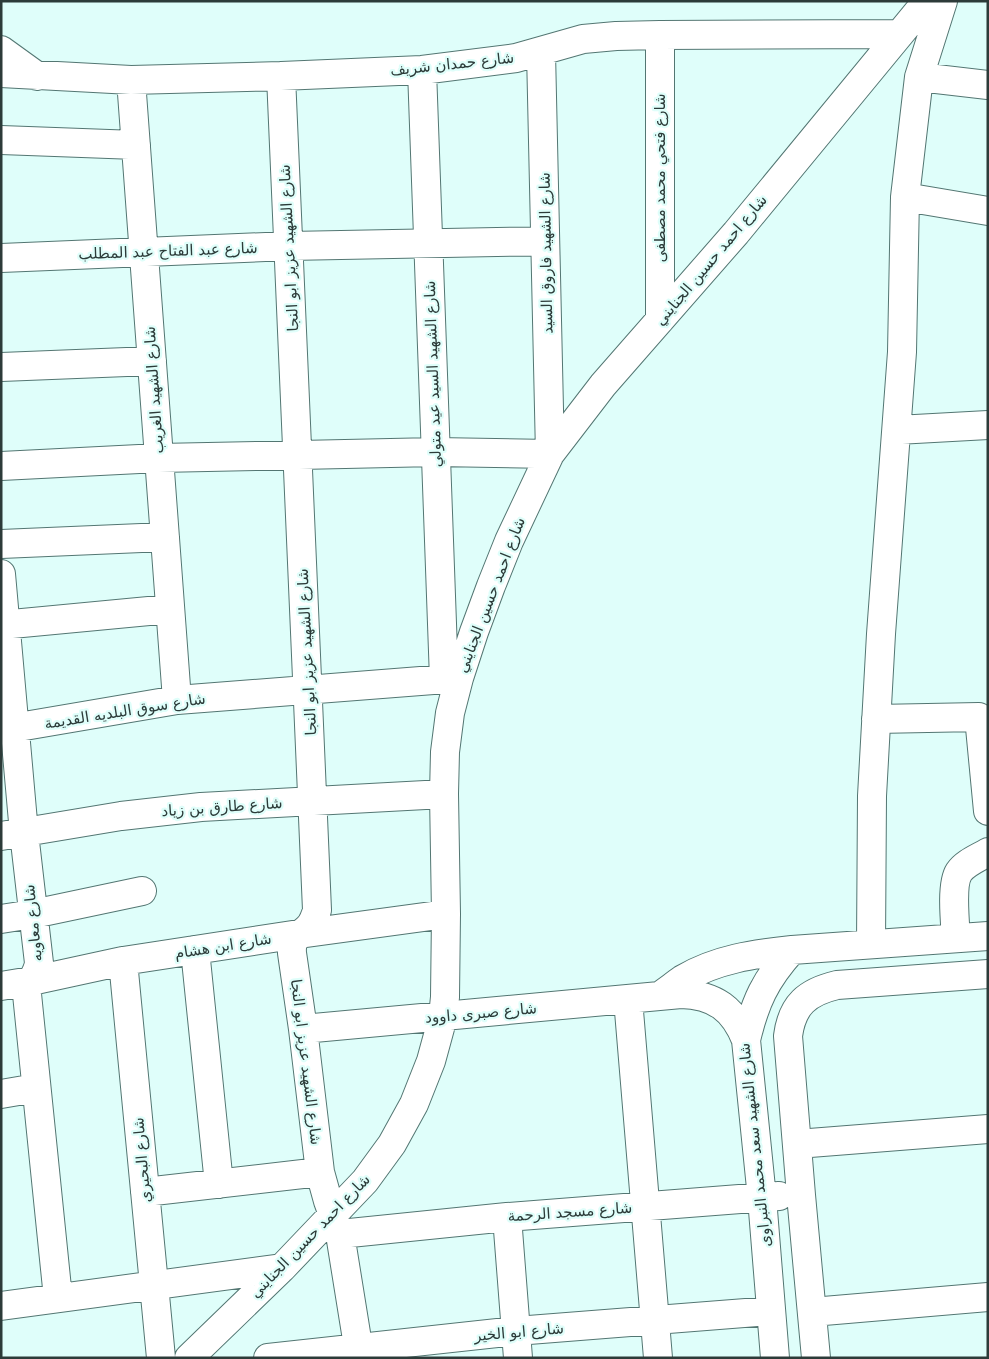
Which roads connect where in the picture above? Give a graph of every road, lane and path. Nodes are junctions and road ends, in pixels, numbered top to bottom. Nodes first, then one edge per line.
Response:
1 (926, 1) edge
2 (943, 1) edge
3 (900, 34) junction
4 (660, 35) junction
5 (1, 50) edge
6 (541, 52) junction
7 (422, 70) junction
8 (1, 73) edge
9 (37, 76) junction
10 (281, 76) junction
11 (919, 77) junction
12 (131, 80) junction
13 (988, 85) edge
14 (1, 140) edge
15 (136, 145) junction
16 (905, 197) junction
17 (988, 210) edge
18 (546, 241) junction
19 (428, 243) junction
20 (289, 246) junction
21 (144, 252) junction
22 (1, 258) edge
23 (660, 320) junction
24 (152, 361) junction
25 (1, 367) edge
26 (988, 425) edge
27 (897, 430) junction
28 (436, 452) junction
29 (550, 454) junction
30 (298, 455) junction
31 (159, 458) junction
32 (1, 466) edge
33 (165, 537) junction
34 (1, 544) edge
35 (1, 574) edge
36 (170, 609) junction
37 (4, 625) edge
38 (451, 678) junction
39 (308, 690) junction
40 (177, 700) junction
41 (984, 716) edge
42 (876, 719) junction
43 (8, 730) edge
44 (444, 794) junction
45 (313, 800) junction
46 (988, 811) edge
47 (12, 835) edge
48 (988, 852) edge
49 (142, 891) dead end
50 (33, 914) junction
51 (446, 914) junction
52 (1, 919) edge
53 (299, 934) junction
54 (988, 936) edge
55 (956, 938) junction
56 (870, 944) junction
57 (195, 950) junction
58 (792, 950) junction
59 (123, 962) junction
60 (988, 974) edge
61 (30, 982) junction
62 (1, 986) edge
63 (660, 996) junction
64 (628, 999) junction
65 (443, 1017) junction
66 (303, 1029) junction
67 (746, 1040) junction
68 (36, 1088) junction
69 (1, 1094) edge
70 (988, 1129) edge
71 (797, 1144) junction
72 (320, 1172) junction
73 (219, 1184) junction
74 (145, 1192) junction
75 (801, 1195) junction
76 (762, 1198) junction
77 (646, 1206) junction
78 (507, 1217) junction
79 (337, 1225) junction
80 (282, 1268) junction
81 (155, 1285) junction
82 (988, 1297) edge
83 (58, 1298) junction
84 (1, 1306) edge
85 (771, 1311) junction
86 (812, 1312) junction
87 (655, 1320) junction
88 (517, 1345) edge
89 (360, 1352) edge
90 (161, 1358) edge
91 (189, 1358) edge
92 (268, 1358) edge
93 (658, 1358) edge
94 (775, 1358) edge
95 (816, 1358) edge

1 - 3 street, شارع احمد حسين الجنايني
2 - 11 street
3 - 4 street, شارع حمدان شريف
3 - 23 street, شارع احمد حسين الجنايني
4 - 6 street, شارع حمدان شريف
4 - 23 street, شارع فتحي محمد مصطفى
5 - 9 street
6 - 7 street, شارع حمدان شريف
6 - 18 street, شارع الشهيد فاروق السيد
7 - 10 street, شارع حمدان شريف
7 - 19 street, شارع الشهيد السيد عيد متولي
8 - 9 street, شارع حمدان شريف
9 - 12 street, شارع حمدان شريف
10 - 12 street, شارع حمدان شريف
10 - 20 street, شارع الشهيد عزيز ابو النجا
11 - 13 street
11 - 16 street
12 - 15 street, شارع الشهيد الغريب
14 - 15 street
15 - 21 street, شارع الشهيد الغريب
16 - 17 street
16 - 27 street
18 - 19 street, شارع عبد الفتاح عبد المطلب
18 - 29 street, شارع الشهيد فاروق السيد
19 - 20 street, شارع عبد الفتاح عبد المطلب
19 - 28 street, شارع الشهيد السيد عيد متولي
20 - 21 street, شارع عبد الفتاح عبد المطلب
20 - 30 street, شارع الشهيد عزيز ابو النجا
21 - 22 street, شارع عبد الفتاح عبد المطلب
21 - 24 street, شارع الشهيد الغريب
23 - 29 street, شارع احمد حسين الجنايني
24 - 25 street
24 - 31 street, شارع الشهيد الغريب
26 - 27 street
27 - 42 street
28 - 29 street
28 - 30 street
28 - 38 street, شارع الشهيد السيد عيد متولي
29 - 38 street, شارع احمد حسين الجنايني
30 - 31 street
30 - 39 street, شارع الشهيد عزيز ابو النجا
31 - 32 street
31 - 33 street, شارع الشهيد الغريب
33 - 34 street
33 - 36 street, شارع الشهيد الغريب
35 - 37 street, شارع معاويه
36 - 37 street
36 - 40 street, شارع الشهيد الغريب
37 - 43 street, شارع معاويه
38 - 39 street, شارع سوق البلديه القديمة
38 - 44 street, شارع احمد حسين الجنايني
39 - 40 street, شارع سوق البلديه القديمة
39 - 45 street, شارع الشهيد عزيز ابو النجا
40 - 43 street, شارع سوق البلديه القديمة
41 - 42 street
41 - 46 street
42 - 56 street
43 - 47 street, شارع معاويه
44 - 45 street, شارع طارق بن زياد
44 - 51 street, شارع احمد حسين الجنايني
45 - 47 street, شارع طارق بن زياد
45 - 53 street, شارع الشهيد عزيز ابو النجا
47 - 50 street, شارع معاويه
48 - 55 street
49 - 50 street
50 - 52 street
50 - 61 street, شارع معاويه
51 - 53 street, شارع ابن هشام
51 - 65 street, شارع احمد حسين الجنايني
53 - 57 street, شارع ابن هشام
53 - 66 street, شارع الشهيد عزيز ابو النجا
54 - 55 street
55 - 56 street
56 - 58 street
57 - 59 street, شارع ابن هشام
57 - 73 street
58 - 63 street
58 - 67 street
59 - 61 street, شارع ابن هشام
59 - 74 street, شارع البحيري
60 - 71 street
61 - 62 street, شارع ابن هشام
61 - 68 street, شارع معاويه
63 - 64 street, شارع صبرى داوود
63 - 67 street, شارع الشهيد سعد محمد النبراوى
64 - 65 street, شارع صبرى داوود
64 - 77 street
65 - 66 street, شارع صبرى داوود
65 - 79 street, شارع احمد حسين الجنايني
66 - 72 street, شارع الشهيد عزيز ابو النجا
67 - 76 street, شارع الشهيد سعد محمد النبراوى
68 - 69 street
68 - 83 street, شارع معاويه
70 - 71 street
71 - 75 street
72 - 73 street
72 - 79 street, شارع الشهيد عزيز ابو النجا
73 - 74 street
74 - 81 street, شارع البحيري
75 - 76 street, شارع مسجد الرحمة
75 - 86 street
76 - 77 street, شارع مسجد الرحمة
76 - 85 street, شارع الشهيد سعد محمد النبراوى
77 - 78 street, شارع مسجد الرحمة
77 - 87 street
78 - 79 street, شارع مسجد الرحمة
78 - 88 street
79 - 80 street, شارع احمد حسين الجنايني
79 - 89 street, شارع الشهيد عزيز ابو النجا
80 - 81 street
80 - 91 street, شارع احمد حسين الجنايني
81 - 83 street
81 - 90 street, شارع البحيري
82 - 86 street
83 - 84 street
85 - 87 street, شارع ابو الخير
85 - 94 street, شارع الشهيد سعد محمد النبراوى
86 - 95 street
87 - 88 street, شارع ابو الخير
87 - 93 street
88 - 89 street, شارع ابو الخير
89 - 92 street, شارع ابو الخير

